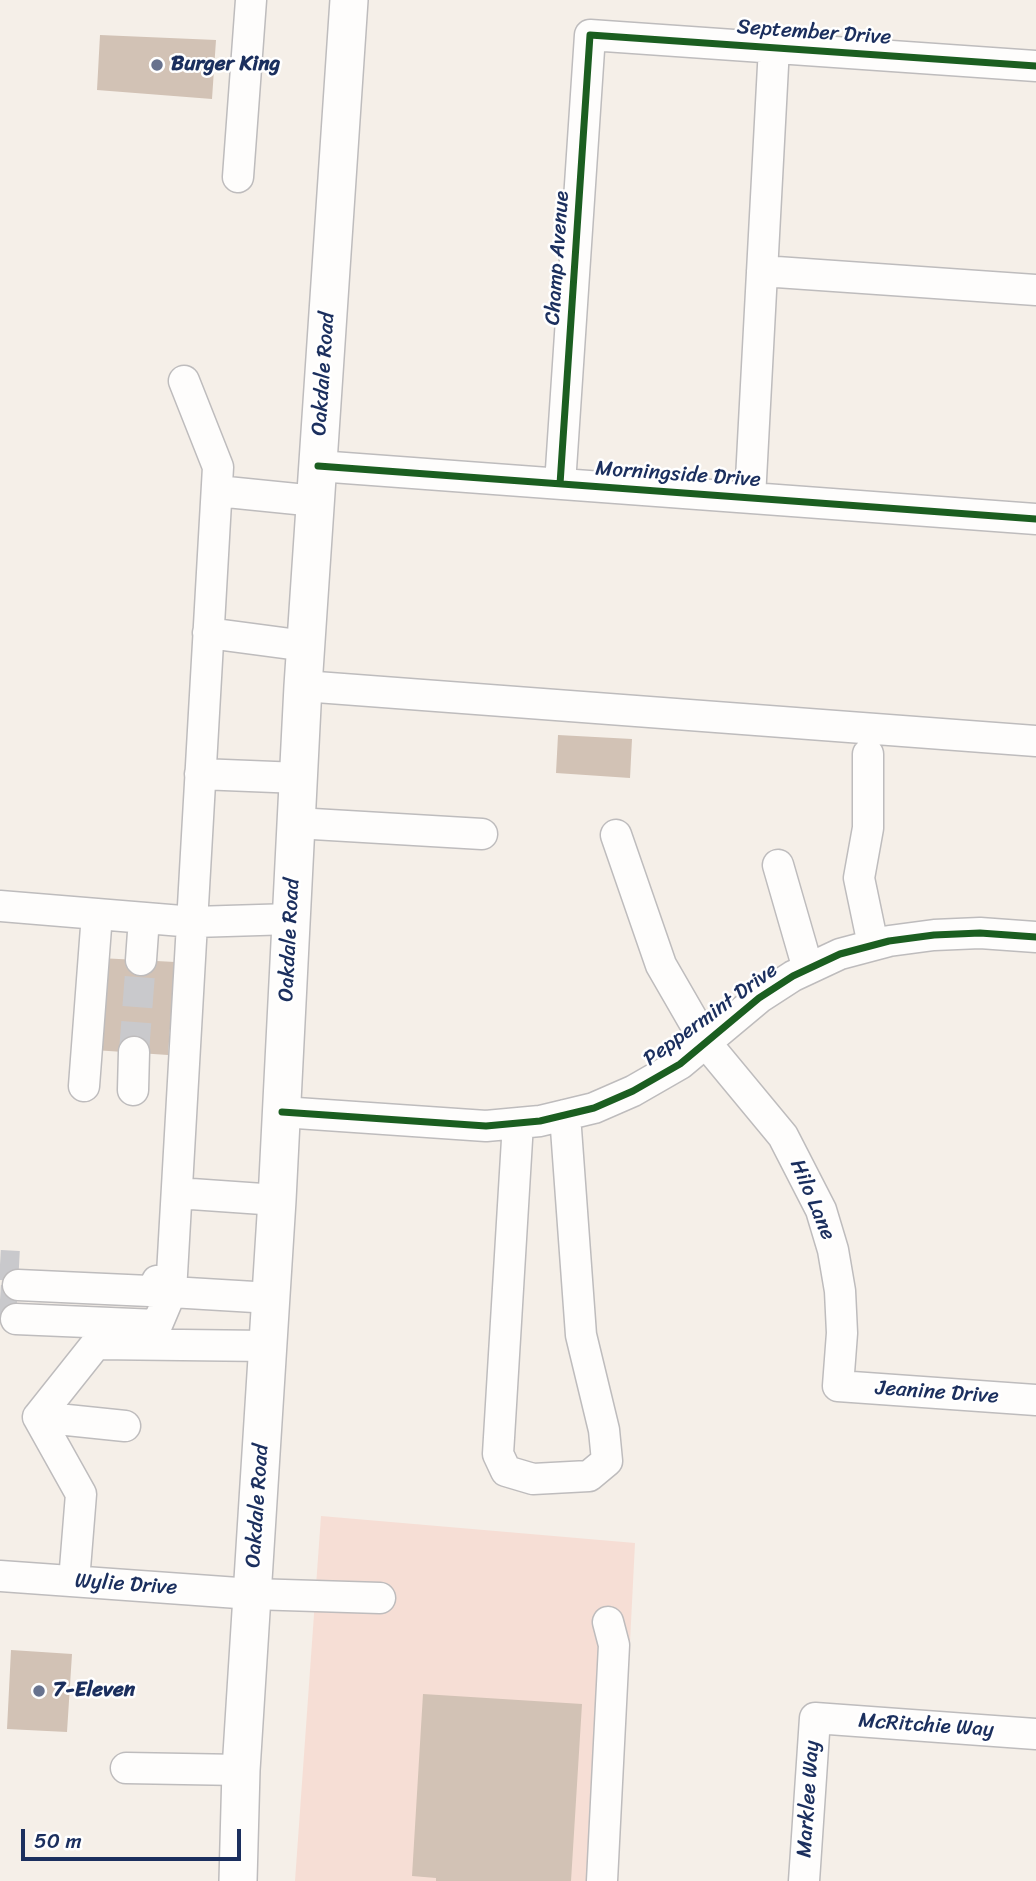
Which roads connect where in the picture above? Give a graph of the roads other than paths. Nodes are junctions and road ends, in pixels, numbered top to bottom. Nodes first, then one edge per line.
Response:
1 (251, 0) edge
2 (349, 0) edge
3 (590, 34) joint
4 (774, 47) junction
5 (1036, 66) edge
6 (238, 177) dead end
7 (762, 271) junction
8 (1036, 290) edge
9 (184, 381) dead end
10 (317, 484) junction
11 (560, 484) junction
12 (217, 491) junction
13 (750, 498) junction
14 (1036, 519) edge
15 (208, 633) junction
16 (306, 646) junction
17 (303, 686) junction
18 (1036, 741) edge
19 (868, 754) dead end
20 (200, 774) junction
21 (299, 778) junction
22 (296, 823) junction
23 (482, 834) dead end
24 (615, 835) dead end
25 (778, 865) dead end
26 (0, 906) edge
27 (97, 914) junction
28 (144, 918) junction
29 (292, 919) junction
30 (194, 922) junction
31 (1036, 937) edge
32 (873, 945) junction
33 (141, 960) tunnel mouth
34 (808, 969) junction
35 (706, 1044) junction
36 (134, 1052) tunnel mouth
37 (84, 1086) dead end
38 (132, 1090) dead end
39 (282, 1112) junction
40 (565, 1115) junction
41 (518, 1123) junction
42 (177, 1193) junction
43 (277, 1200) junction
44 (171, 1292) junction
45 (271, 1298) junction
46 (268, 1346) junction
47 (838, 1386) joint
48 (1036, 1400) edge
49 (38, 1417) junction
50 (125, 1426) dead end
51 (0, 1576) edge
52 (74, 1581) junction
53 (252, 1594) junction
54 (380, 1598) dead end
55 (608, 1622) dead end
56 (815, 1717) joint
57 (1036, 1734) edge
58 (126, 1768) dead end
59 (241, 1770) junction
60 (238, 1881) edge
61 (602, 1881) edge
62 (804, 1881) edge

1 - 6 street
2 - 10 main road, Oakdale Road
3 - 4 street, September Drive
3 - 11 street, Champ Avenue
4 - 5 street, September Drive
4 - 7 street
7 - 8 street
7 - 13 street
9 - 12 street
10 - 11 street, Morningside Drive
10 - 12 street, Morningside Drive
10 - 16 main road, Oakdale Road
11 - 13 street, Morningside Drive
12 - 15 street
13 - 14 street, Morningside Drive
15 - 16 street
15 - 20 street
16 - 17 main road, Oakdale Road
17 - 18 street
17 - 21 main road, Oakdale Road
19 - 32 street
20 - 21 street
20 - 30 street
21 - 22 main road, Oakdale Road
22 - 23 street
22 - 29 main road, Oakdale Road
24 - 35 street, Hilo Lane
25 - 34 street
26 - 27 street
27 - 28 street
27 - 37 street
28 - 30 street
28 - 33 street
29 - 30 street
29 - 39 main road, Oakdale Road
30 - 42 street
31 - 32 street, Peppermint Drive
32 - 34 street, Peppermint Drive
34 - 35 street, Peppermint Drive
35 - 40 street, Peppermint Drive
35 - 47 street, Hilo Lane
36 - 38 street
39 - 41 street, Peppermint Drive
39 - 43 main road, Oakdale Road
40 - 41 street, Peppermint Drive
40 - 41 street
42 - 43 street
42 - 44 street
43 - 45 main road, Oakdale Road
44 - 44 street
44 - 45 street
45 - 46 main road, Oakdale Road
46 - 49 street
46 - 53 main road, Oakdale Road
47 - 48 street, Jeanine Drive
49 - 50 street
49 - 52 street
51 - 52 street, Wylie Drive
52 - 53 street, Wylie Drive
53 - 54 street, Wylie Drive
53 - 59 main road, Oakdale Road
55 - 61 street
56 - 57 street, McRitchie Way
56 - 62 street, Marklee Way
58 - 59 street
59 - 60 main road, Oakdale Road

